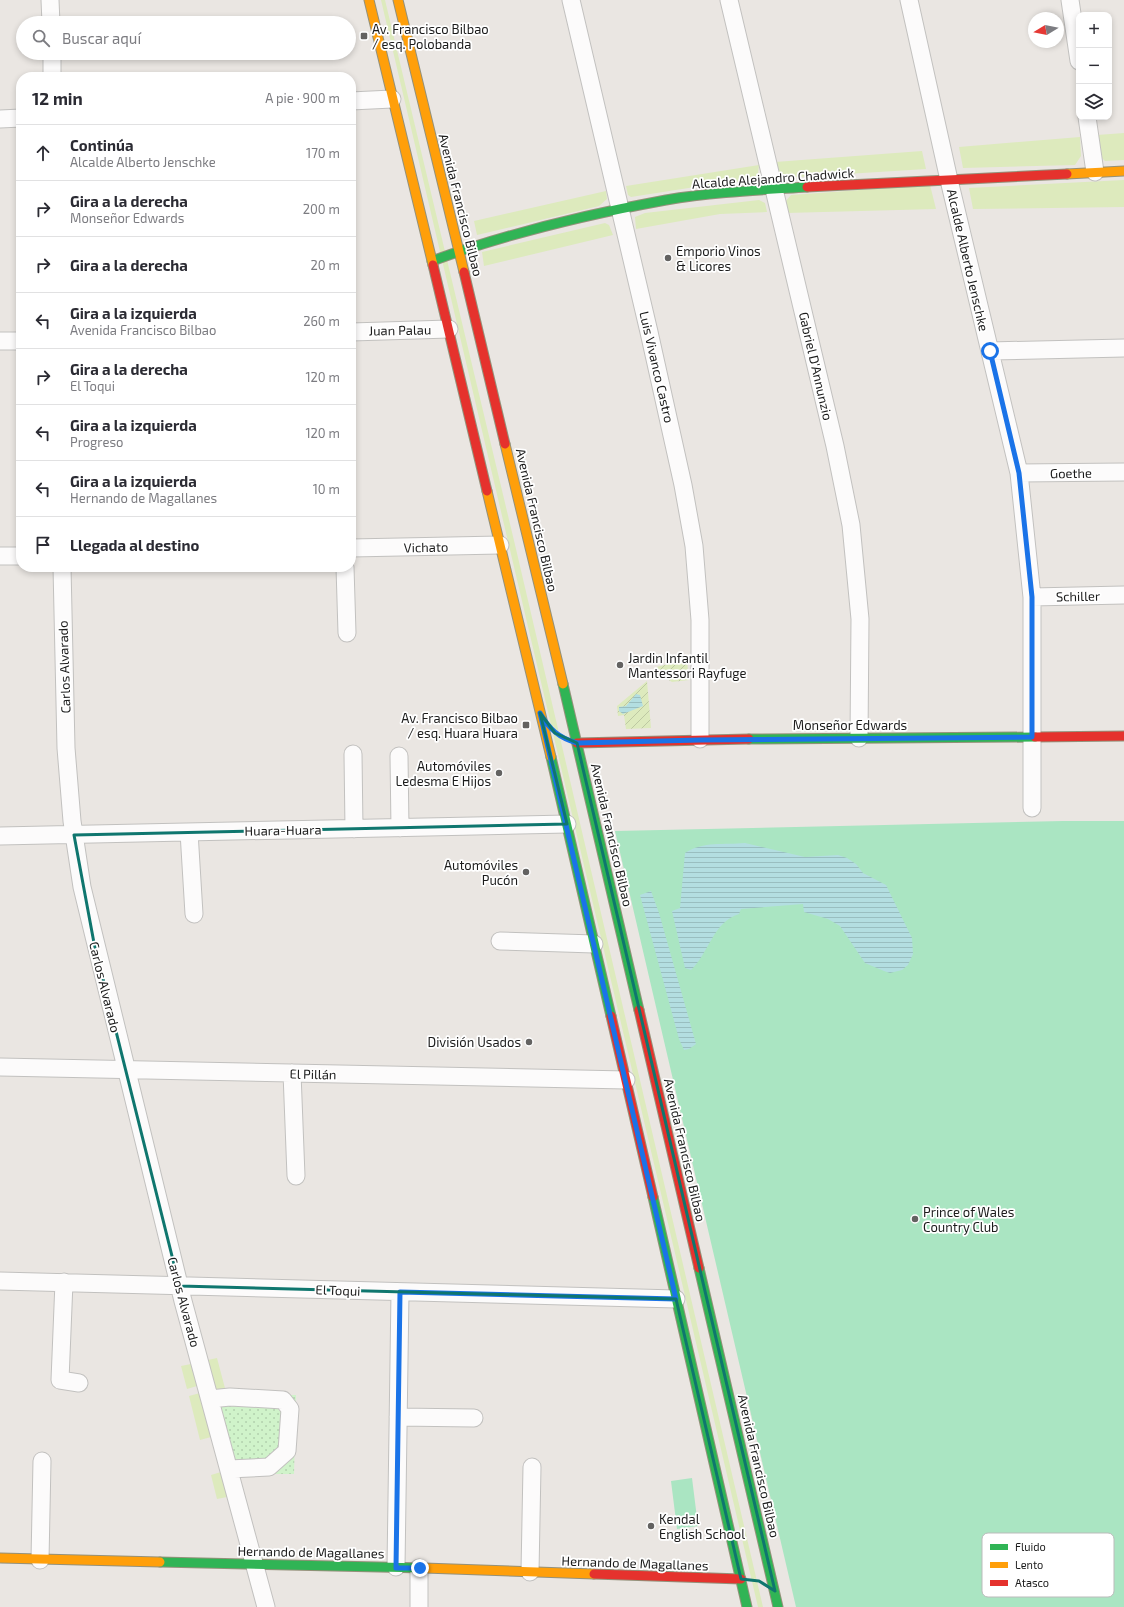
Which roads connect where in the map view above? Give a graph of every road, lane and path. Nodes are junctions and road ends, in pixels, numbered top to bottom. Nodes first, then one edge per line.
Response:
1 (50, 0) edge
2 (369, 0) edge
3 (398, 0) edge
4 (571, 0) edge
5 (729, 0) edge
6 (909, 0) edge
7 (1070, 0) edge
8 (51, 16) edge
9 (1077, 48) edge
10 (52, 60) edge
11 (52, 72) edge
12 (392, 99) junction
13 (356, 101) edge
14 (16, 118) edge
15 (0, 119) edge
16 (1087, 120) edge
17 (1124, 171) edge
18 (1095, 172) junction
19 (949, 180) junction
20 (774, 189) junction
21 (620, 210) junction
22 (459, 250) junction
23 (432, 261) junction
24 (449, 329) junction
25 (356, 332) edge
26 (0, 341) edge
27 (16, 341) edge
28 (1124, 348) edge
29 (990, 351) junction
30 (1124, 472) edge
31 (1019, 473) junction
32 (500, 545) junction
33 (356, 548) edge
34 (0, 556) edge
35 (16, 556) edge
36 (62, 572) edge
37 (345, 572) edge
38 (1124, 595) edge
39 (1032, 597) junction
40 (347, 633) dead end
41 (540, 713) junction
42 (555, 733) dead end
43 (1124, 736) edge
44 (1032, 737) junction
45 (859, 738) junction
46 (565, 740) dead end
47 (700, 740) junction
48 (577, 743) junction
49 (353, 754) dead end
50 (399, 756) dead end
51 (1032, 808) dead end
52 (567, 824) junction
53 (400, 828) junction
54 (354, 829) junction
55 (189, 832) junction
56 (74, 835) junction
57 (0, 836) edge
58 (194, 914) dead end
59 (500, 941) dead end
60 (594, 944) junction
61 (0, 1067) edge
62 (126, 1070) junction
63 (292, 1074) junction
64 (626, 1080) junction
65 (296, 1176) dead end
66 (0, 1281) edge
67 (64, 1282) junction
68 (180, 1286) junction
69 (400, 1292) junction
70 (676, 1299) junction
71 (79, 1383) dead end
72 (210, 1399) junction
73 (398, 1417) junction
74 (474, 1418) dead end
75 (42, 1461) dead end
76 (532, 1467) dead end
77 (229, 1469) junction
78 (0, 1558) edge
79 (40, 1560) junction
80 (254, 1564) junction
81 (396, 1568) junction
82 (420, 1568) junction
83 (530, 1572) junction
84 (745, 1579) junction
85 (763, 1583) dead end
86 (774, 1591) junction
87 (266, 1607) edge
88 (419, 1607) edge
89 (747, 1607) edge
90 (778, 1607) edge

1 - 8 street
2 - 12 main road
3 - 22 main road, Avenida Francisco Bilbao
4 - 21 street, Luis Vivanco Castro
5 - 20 street, Gabriel D'Annunzio
6 - 19 street, Alcalde Alberto Jenschke
7 - 9 street
10 - 11 street
12 - 13 street
12 - 23 main road
14 - 15 street
16 - 18 street
17 - 18 main road, Alcalde Alejandro Chadwick
18 - 19 main road, Alcalde Alejandro Chadwick
19 - 20 main road, Alcalde Alejandro Chadwick
19 - 29 street, Alcalde Alberto Jenschke
20 - 21 main road, Alcalde Alejandro Chadwick
20 - 45 street, Gabriel D'Annunzio
21 - 22 main road, Alcalde Alejandro Chadwick
21 - 47 street, Luis Vivanco Castro
22 - 23 main road, Alcalde Alejandro Chadwick
22 - 48 main road, Avenida Francisco Bilbao
23 - 24 main road
24 - 25 street, Juan Palau
24 - 32 main road
26 - 27 street
28 - 29 street
29 - 31 street, Alcalde Alberto Jenschke
30 - 31 street, Goethe
31 - 39 street, Alcalde Alberto Jenschke
32 - 33 street, Vichato
32 - 41 main road
34 - 35 street
36 - 56 street, Carlos Alvarado
37 - 40 street
38 - 39 street, Schiller
39 - 44 street, Alcalde Alberto Jenschke
41 - 42 main road
41 - 52 main road
43 - 44 main road, Monseñor Edwards
44 - 45 main road, Monseñor Edwards
44 - 51 street, Alcalde Alberto Jenschke
45 - 47 main road, Monseñor Edwards
46 - 48 main road, Monseñor Edwards
47 - 48 main road, Monseñor Edwards
48 - 86 main road, Avenida Francisco Bilbao
49 - 54 street
50 - 53 street
52 - 53 street, Huara-Huara
52 - 60 main road
53 - 54 street, Huara-Huara
54 - 55 street, Huara-Huara
55 - 56 street, Huara-Huara
55 - 58 street
56 - 57 street, Huara-Huara
56 - 62 street, Carlos Alvarado
59 - 60 street
60 - 64 main road
61 - 62 street, El Pillán
62 - 63 street, El Pillán
62 - 68 street, Carlos Alvarado
63 - 64 street, El Pillán
63 - 65 street
64 - 70 main road
66 - 67 street, El Toqui
67 - 68 street, El Toqui
67 - 71 street
68 - 69 street, El Toqui
68 - 72 street, Carlos Alvarado
69 - 70 street, El Toqui
69 - 73 street
70 - 84 main road
72 - 77 street, Carlos Alvarado
72 - 77 street
73 - 74 street
73 - 81 street
75 - 79 street
76 - 83 street
77 - 80 street, Carlos Alvarado
78 - 79 main road, Hernando de Magallanes
79 - 80 main road, Hernando de Magallanes
80 - 81 main road, Hernando de Magallanes
80 - 87 street, Carlos Alvarado
81 - 82 main road, Hernando de Magallanes
82 - 83 main road, Hernando de Magallanes
82 - 88 street
83 - 84 main road, Hernando de Magallanes
84 - 89 main road
85 - 86 main road
86 - 90 main road, Avenida Francisco Bilbao

